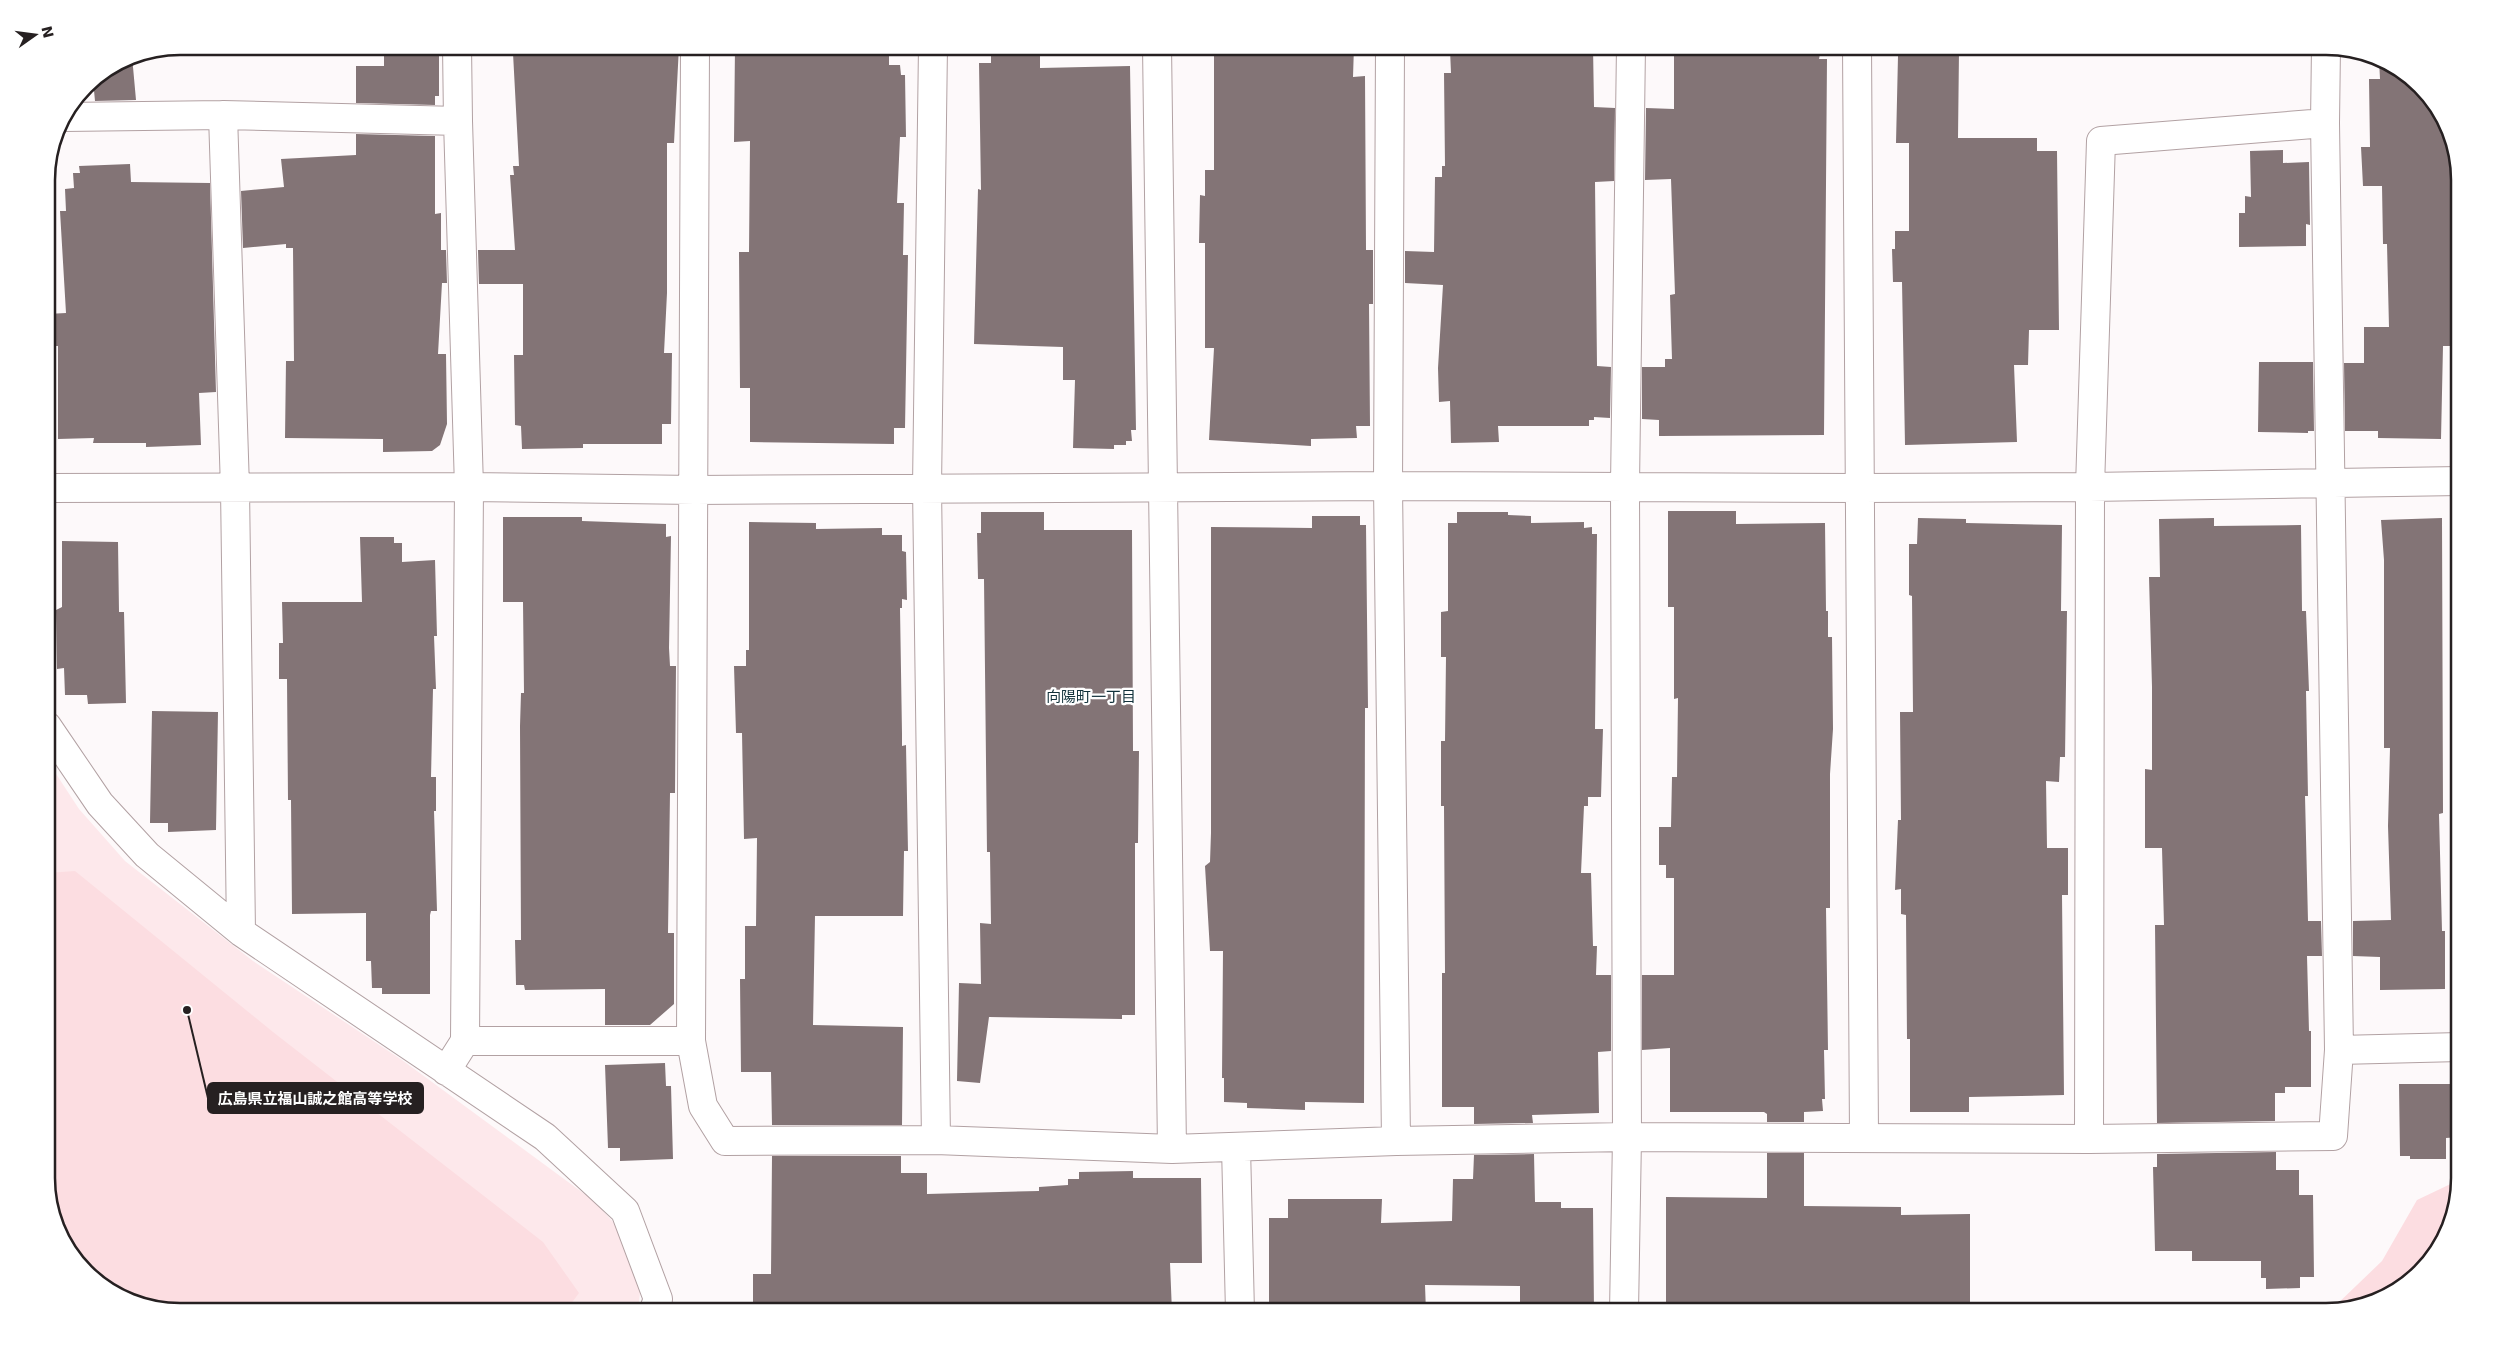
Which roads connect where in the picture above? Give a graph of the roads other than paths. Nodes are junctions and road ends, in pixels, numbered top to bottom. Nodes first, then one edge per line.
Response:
1 (457, 55) edge
2 (696, 55) edge
3 (933, 55) edge
4 (1157, 55) edge
5 (1390, 55) edge
6 (1631, 55) edge
7 (1857, 55) edge
8 (2326, 55) edge
9 (223, 115) junction
10 (72, 117) edge
11 (458, 121) junction
12 (2325, 123) junction
13 (2451, 481) edge
14 (2332, 482) junction
15 (1388, 486) junction
16 (1625, 486) junction
17 (469, 487) junction
18 (927, 487) junction
19 (2090, 487) junction
20 (55, 488) edge
21 (235, 488) junction
22 (1161, 488) junction
23 (1861, 488) junction
24 (695, 490) junction
25 (55, 739) edge
26 (241, 932) junction
27 (691, 1041) junction
28 (465, 1042) junction
29 (2451, 1047) edge
30 (2339, 1050) junction
31 (446, 1071) junction
32 (1864, 1136) junction
33 (1627, 1137) junction
34 (2089, 1139) junction
35 (936, 1140) junction
36 (1396, 1141) junction
37 (1236, 1147) junction
38 (1172, 1149) junction
39 (656, 1303) edge
40 (1240, 1303) edge
41 (1624, 1303) edge

1 - 11 street
2 - 24 street
3 - 18 street
4 - 22 street
5 - 15 street
6 - 16 street
7 - 23 street
8 - 12 street
9 - 10 street
9 - 11 street
9 - 21 street
11 - 17 street
12 - 14 street
12 - 19 street
13 - 14 street
14 - 19 street
14 - 30 street
15 - 16 street
15 - 22 street
15 - 36 street
16 - 23 street
16 - 33 street
17 - 21 street
17 - 24 street
17 - 28 street
18 - 22 street
18 - 24 street
18 - 35 street
19 - 23 street
19 - 34 street
20 - 21 street
21 - 26 street
22 - 38 street
23 - 32 street
24 - 27 street
25 - 26 street
26 - 31 street
27 - 28 street
27 - 35 street
28 - 31 street
29 - 30 street
30 - 34 street
31 - 39 street
32 - 33 street
32 - 34 street
33 - 36 street
33 - 41 street
35 - 38 street
36 - 37 street
37 - 38 street
37 - 40 street

